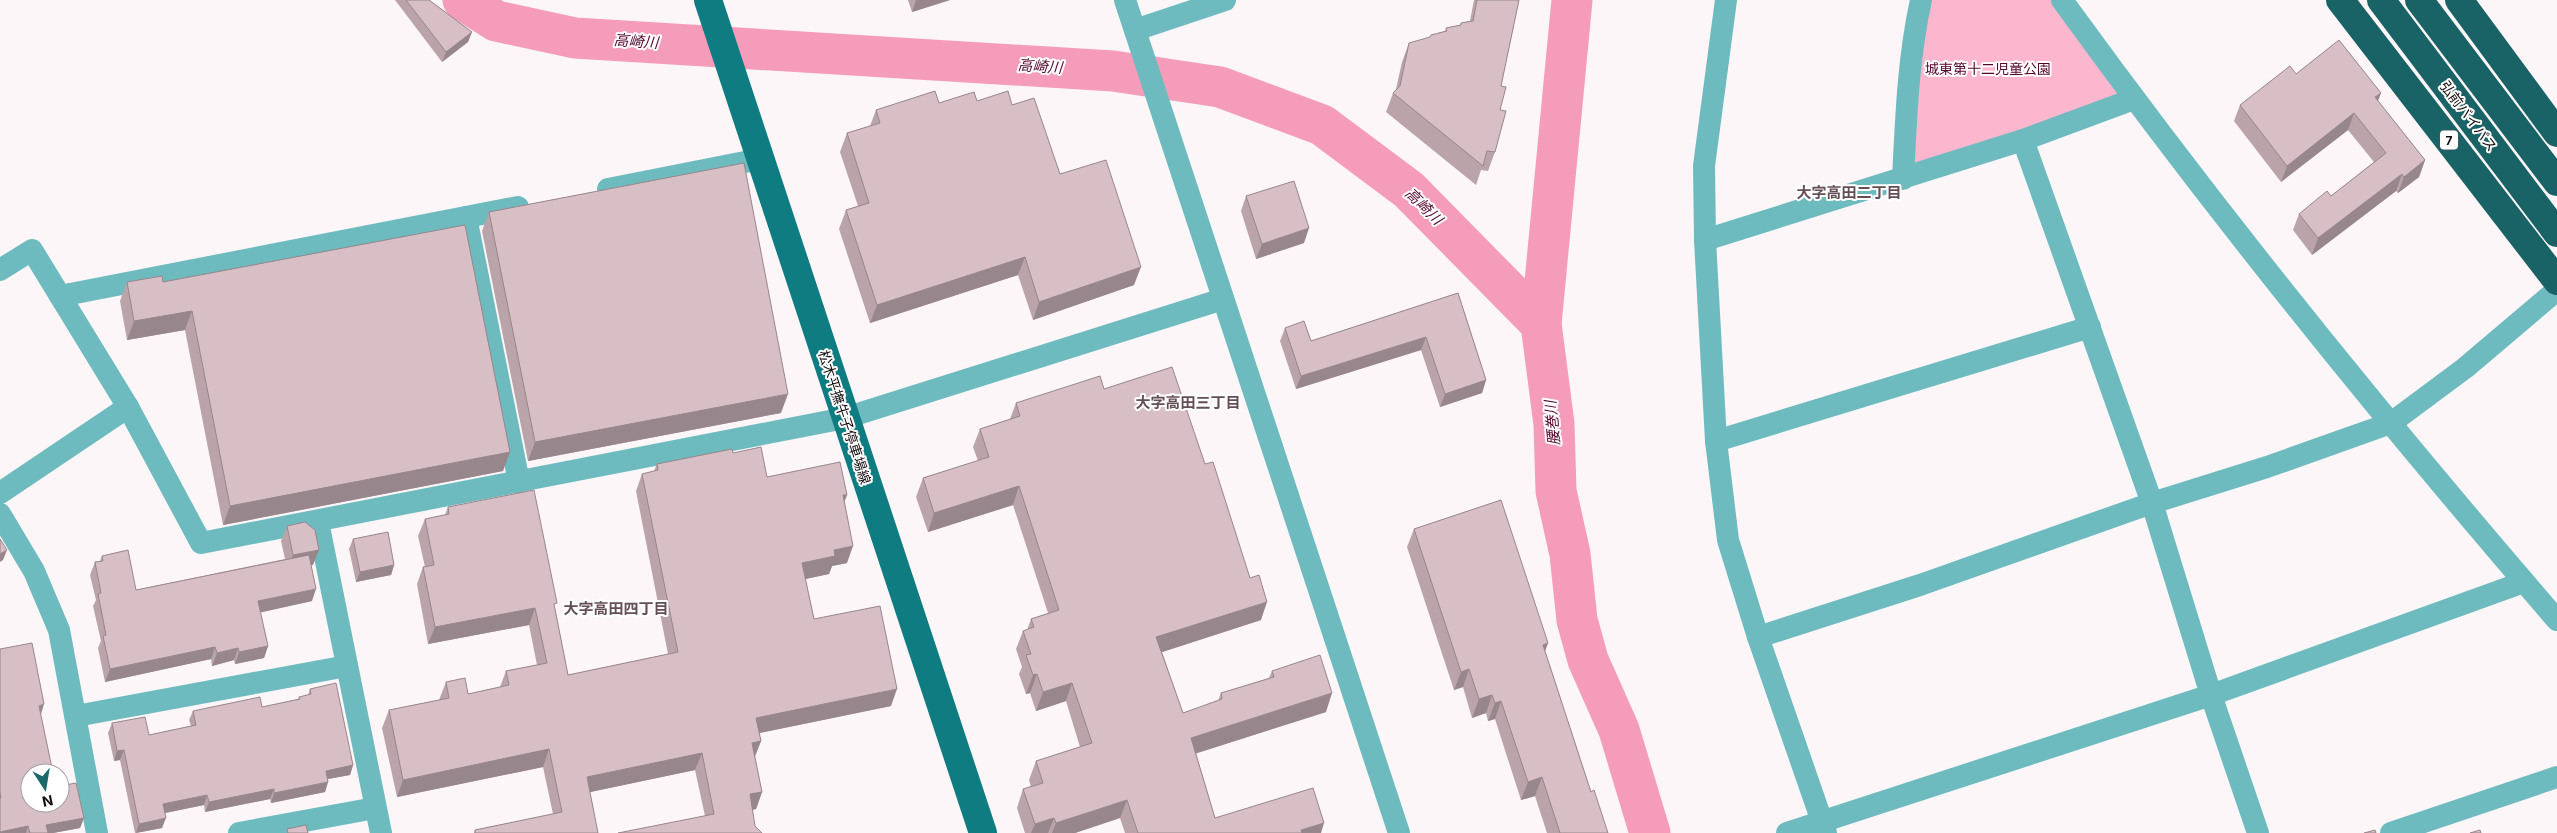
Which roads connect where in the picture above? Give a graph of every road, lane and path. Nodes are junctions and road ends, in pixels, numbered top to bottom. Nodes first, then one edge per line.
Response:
1 (1126, 0) edge
2 (1225, 0) edge
3 (1726, 0) edge
4 (1921, 0) edge
5 (2062, 0) edge
6 (2340, 0) edge
7 (2380, 0) edge
8 (2419, 0) edge
9 (2460, 0) edge
10 (710, 6) edge
11 (1138, 40) junction
12 (2134, 99) junction
13 (2557, 133) edge
14 (2023, 140) junction
15 (760, 159) junction
16 (1904, 179) junction
17 (2557, 182) edge
18 (586, 194) edge
19 (539, 202) edge
20 (466, 217) junction
21 (2557, 233) edge
22 (1705, 240) junction
23 (0, 270) edge
24 (2557, 281) edge
25 (2557, 290) edge
26 (60, 296) junction
27 (1223, 299) junction
28 (2090, 327) junction
29 (128, 407) junction
30 (845, 418) junction
31 (2390, 424) junction
32 (1716, 441) junction
33 (519, 482) junction
34 (0, 493) edge
35 (2152, 503) junction
36 (0, 514) edge
37 (318, 522) junction
38 (2524, 582) junction
39 (2557, 620) edge
40 (1758, 637) junction
41 (347, 666) junction
42 (2210, 695) junction
43 (76, 716) junction
44 (2557, 777) edge
45 (376, 808) junction
46 (1824, 828) edge
47 (97, 833) edge
48 (239, 833) edge
49 (381, 833) edge
50 (983, 833) edge
51 (1399, 833) edge
52 (1787, 833) edge
53 (2258, 833) edge
54 (2391, 833) edge

1 - 11 street
2 - 11 street
3 - 22 street
4 - 16 street
5 - 12 street
6 - 24 highway, 7
7 - 21 highway, 弘前バイパス / 7
8 - 17 highway
9 - 13 highway
10 - 15 main road, 松木平撫牛子停車場線
11 - 27 street
12 - 14 street
12 - 31 street
14 - 16 street
14 - 28 street
15 - 18 street
15 - 30 main road, 松木平撫牛子停車場線
16 - 22 street
19 - 20 street
20 - 26 street
20 - 33 street
22 - 32 street
23 - 26 street
25 - 31 street
26 - 29 street
27 - 30 street
27 - 51 street
28 - 32 street
28 - 35 street
29 - 34 street
29 - 37 street
30 - 33 street
30 - 50 main road, 松木平撫牛子停車場線
31 - 35 street
31 - 38 street
32 - 40 street
33 - 37 street
35 - 40 street
35 - 42 street
36 - 43 street
37 - 41 street
38 - 39 street
38 - 42 street
40 - 46 street
41 - 43 street
41 - 45 street
42 - 46 street
42 - 53 street
43 - 47 street
44 - 54 street
45 - 48 street
45 - 49 street
46 - 52 street

